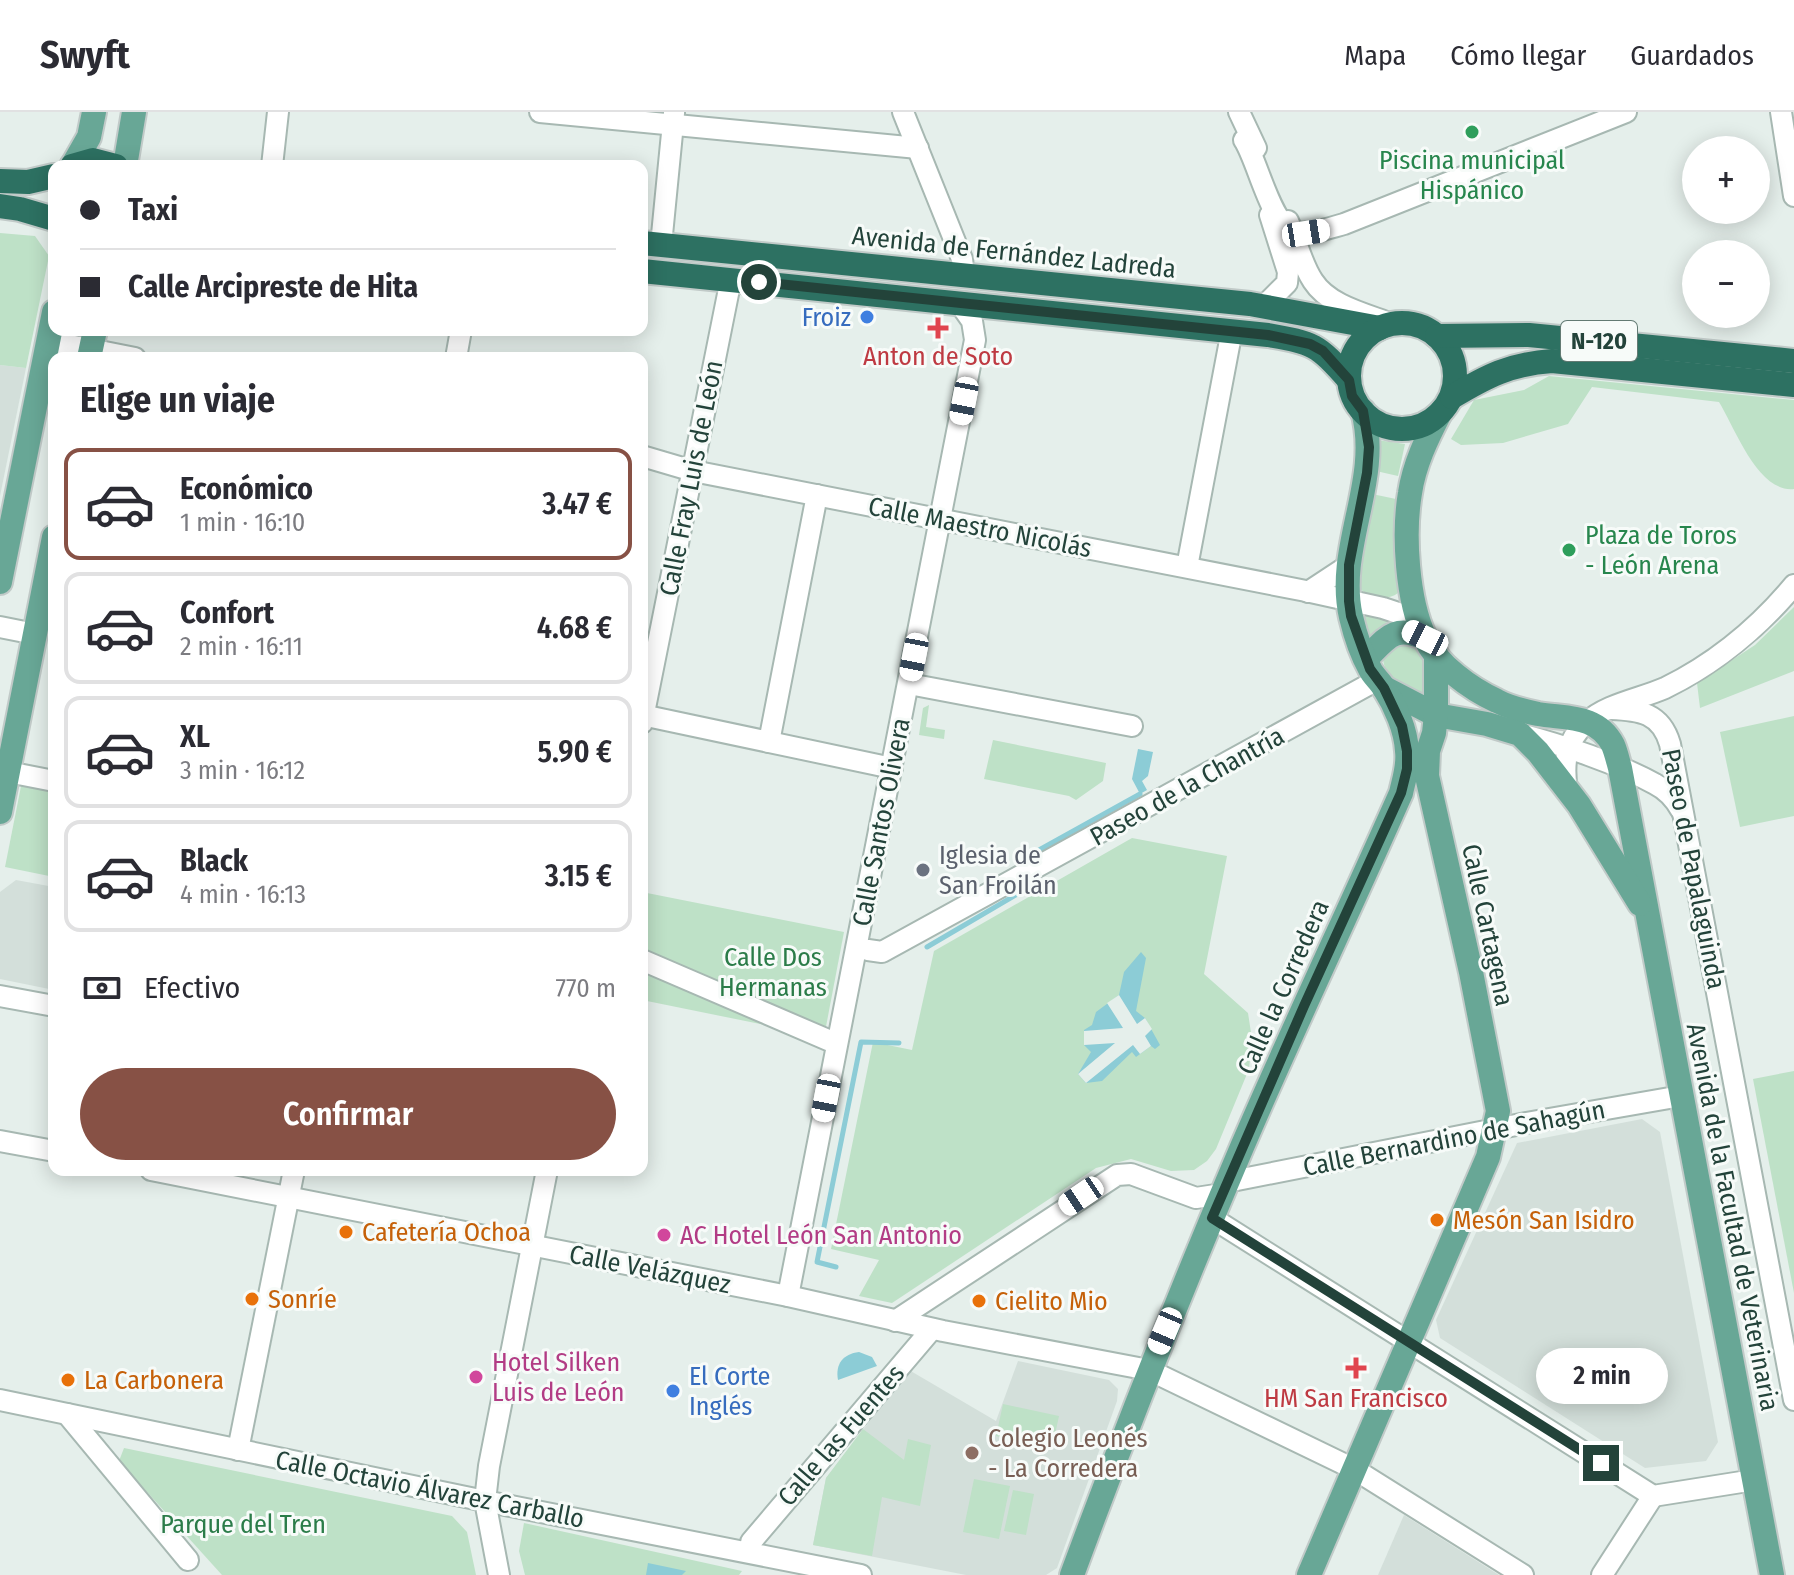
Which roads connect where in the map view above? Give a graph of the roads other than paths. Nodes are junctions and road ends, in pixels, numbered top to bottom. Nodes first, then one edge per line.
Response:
1 (94, 112) edge
2 (134, 112) edge
3 (278, 112) edge
4 (540, 112) edge
5 (903, 112) edge
6 (1237, 112) edge
7 (1626, 112) edge
8 (1781, 112) edge
9 (673, 118) edge
10 (1244, 140) junction
11 (918, 148) junction
12 (76, 160) edge
13 (126, 160) edge
14 (273, 160) edge
15 (48, 177) edge
16 (0, 181) edge
17 (1794, 196) edge
18 (0, 206) edge
19 (48, 216) edge
20 (1293, 232) junction
21 (652, 244) edge
22 (648, 272) edge
23 (964, 275) junction
24 (731, 279) junction
25 (960, 304) junction
26 (1264, 306) junction
27 (1386, 326) junction
28 (1232, 330) junction
29 (50, 336) edge
30 (1437, 336) junction
31 (49, 341) junction
32 (92, 346) edge
33 (114, 352) edge
34 (1794, 361) edge
35 (1759, 369) junction
36 (1349, 380) junction
37 (1794, 385) edge
38 (1446, 405) junction
39 (1363, 411) junction
40 (648, 458) edge
41 (693, 471) junction
42 (817, 495) junction
43 (940, 520) junction
44 (1349, 565) junction
45 (1187, 567) junction
46 (0, 582) edge
47 (1794, 585) edge
48 (1314, 593) junction
49 (48, 594) edge
50 (1349, 601) junction
51 (0, 627) edge
52 (35, 634) junction
53 (1427, 637) junction
54 (1376, 676) junction
55 (909, 684) junction
56 (648, 693) edge
57 (1611, 709) junction
58 (648, 719) edge
59 (1588, 721) junction
60 (1435, 724) junction
61 (1132, 726) dead end
62 (1520, 734) junction
63 (769, 742) junction
64 (1568, 750) junction
65 (892, 768) junction
66 (1620, 768) junction
67 (8, 772) junction
68 (48, 780) edge
69 (1567, 790) junction
70 (1401, 793) junction
71 (1430, 798) junction
72 (0, 812) edge
73 (1683, 814) junction
74 (1647, 916) junction
75 (868, 950) dead end
76 (648, 963) edge
77 (0, 996) edge
78 (48, 1005) edge
79 (828, 1040) dead end
80 (1681, 1096) junction
81 (1494, 1130) junction
82 (0, 1141) edge
83 (48, 1150) edge
84 (182, 1176) edge
85 (293, 1176) edge
86 (546, 1176) edge
87 (1225, 1188) junction
88 (289, 1197) junction
89 (1212, 1218) junction
90 (532, 1245) junction
91 (788, 1296) junction
92 (895, 1321) junction
93 (932, 1329) junction
94 (1409, 1343) junction
95 (1149, 1370) junction
96 (0, 1400) edge
97 (1794, 1400) edge
98 (67, 1414) junction
99 (238, 1450) junction
100 (1354, 1469) junction
101 (1754, 1480) junction
102 (1653, 1496) junction
103 (485, 1501) junction
104 (751, 1542) dead end
105 (188, 1560) dead end
106 (499, 1575) edge
107 (861, 1575) edge
108 (1072, 1575) edge
109 (1309, 1575) edge
110 (1523, 1575) edge
111 (1602, 1575) edge
112 (1772, 1575) edge

1 - 12 main road
2 - 13 main road
3 - 14 street
4 - 9 street
5 - 11 street
6 - 10 street
6 - 20 street
7 - 20 street
8 - 17 street
9 - 11 street
9 - 21 street
10 - 20 street
10 - 26 street
11 - 23 street
15 - 16 highway
18 - 19 highway
20 - 27 street
21 - 23 highway, Avenida de Fernández Ladreda / N-120
22 - 24 highway
23 - 26 highway, Avenida de Fernández Ladreda / N-120
24 - 25 highway
24 - 41 street, Calle Fray Luis de León
25 - 28 highway
25 - 43 street, Calle Santos Olivera
26 - 27 highway, Avenida de Fernández Ladreda / N-120
27 - 30 highway, N-120
27 - 36 highway
28 - 36 highway
28 - 45 street
29 - 31 main road
30 - 35 highway, N-120
30 - 38 highway
31 - 32 street
31 - 46 main road
32 - 33 street
34 - 35 highway, N-120
35 - 37 highway, N-120
35 - 38 highway, N-120
36 - 39 highway
38 - 39 highway, N-120
38 - 53 main road
39 - 44 main road, Calle la Corredera
40 - 41 street, Calle Maestro Nicolás
41 - 42 street, Calle Maestro Nicolás
41 - 56 street, Calle Fray Luis de León
42 - 43 street, Calle Maestro Nicolás
42 - 63 street
43 - 45 street, Calle Maestro Nicolás
43 - 55 street, Calle Santos Olivera
44 - 48 street
44 - 50 main road, Calle la Corredera
45 - 48 street, Calle Maestro Nicolás
47 - 57 street
48 - 50 street, Calle Maestro Nicolás
49 - 52 main road
50 - 53 street, Calle Maestro Nicolás
50 - 54 main road, Calle la Corredera
51 - 52 street
52 - 67 main road
53 - 54 main road
53 - 59 main road
53 - 60 main road, Calle Cartagena
54 - 60 main road
54 - 70 main road, Calle la Corredera
54 - 75 street, Paseo de la Chantría
55 - 61 street
55 - 65 street, Calle Santos Olivera
57 - 59 street
57 - 73 street, Paseo de Papalaguinda
58 - 63 street
59 - 64 street
59 - 66 main road, Avenida de la Facultad de Veterinaria
60 - 62 main road
60 - 71 main road, Calle Cartagena
62 - 64 street
62 - 69 main road, Avenida de la Facultad de Veterinaria
63 - 65 street
64 - 66 street
64 - 69 street
65 - 91 street, Calle Santos Olivera
66 - 73 street
66 - 74 main road, Avenida de la Facultad de Veterinaria
67 - 68 street
67 - 72 main road
69 - 74 main road, Avenida de la Facultad de Veterinaria
70 - 71 street
70 - 87 main road, Calle la Corredera
71 - 81 main road, Calle Cartagena
73 - 97 street, Paseo de Papalaguinda
74 - 80 main road, Avenida de la Facultad de Veterinaria
76 - 79 street
77 - 78 street
80 - 81 street, Calle Bernardino de Sahagún
80 - 101 main road, Avenida de la Facultad de Veterinaria
81 - 87 street, Calle Bernardino de Sahagún
81 - 94 main road, Calle Cartagena
82 - 83 street
84 - 88 street, Calle Velázquez
85 - 88 street
86 - 90 street
87 - 89 main road, Calle la Corredera
87 - 92 street, Calle las Fuentes
88 - 90 street, Calle Velázquez
88 - 99 street
89 - 94 street
89 - 95 main road, Calle la Corredera
90 - 91 street, Calle Velázquez
90 - 103 street
91 - 92 street, Calle Velázquez
92 - 93 street, Calle Velázquez
93 - 95 street, Calle Velázquez
93 - 104 street, Calle las Fuentes
94 - 100 main road, Calle Cartagena
94 - 102 street
95 - 100 street, Calle Velázquez
95 - 108 main road, Calle la Corredera
96 - 98 street, Calle Octavio Álvarez Carballo
98 - 99 street, Calle Octavio Álvarez Carballo
98 - 105 street
99 - 103 street, Calle Octavio Álvarez Carballo
100 - 109 main road, Calle Cartagena
100 - 110 street, Calle Velázquez
101 - 102 street
101 - 112 main road, Avenida de la Facultad de Veterinaria
102 - 111 street
103 - 106 street
103 - 107 street, Calle Octavio Álvarez Carballo

